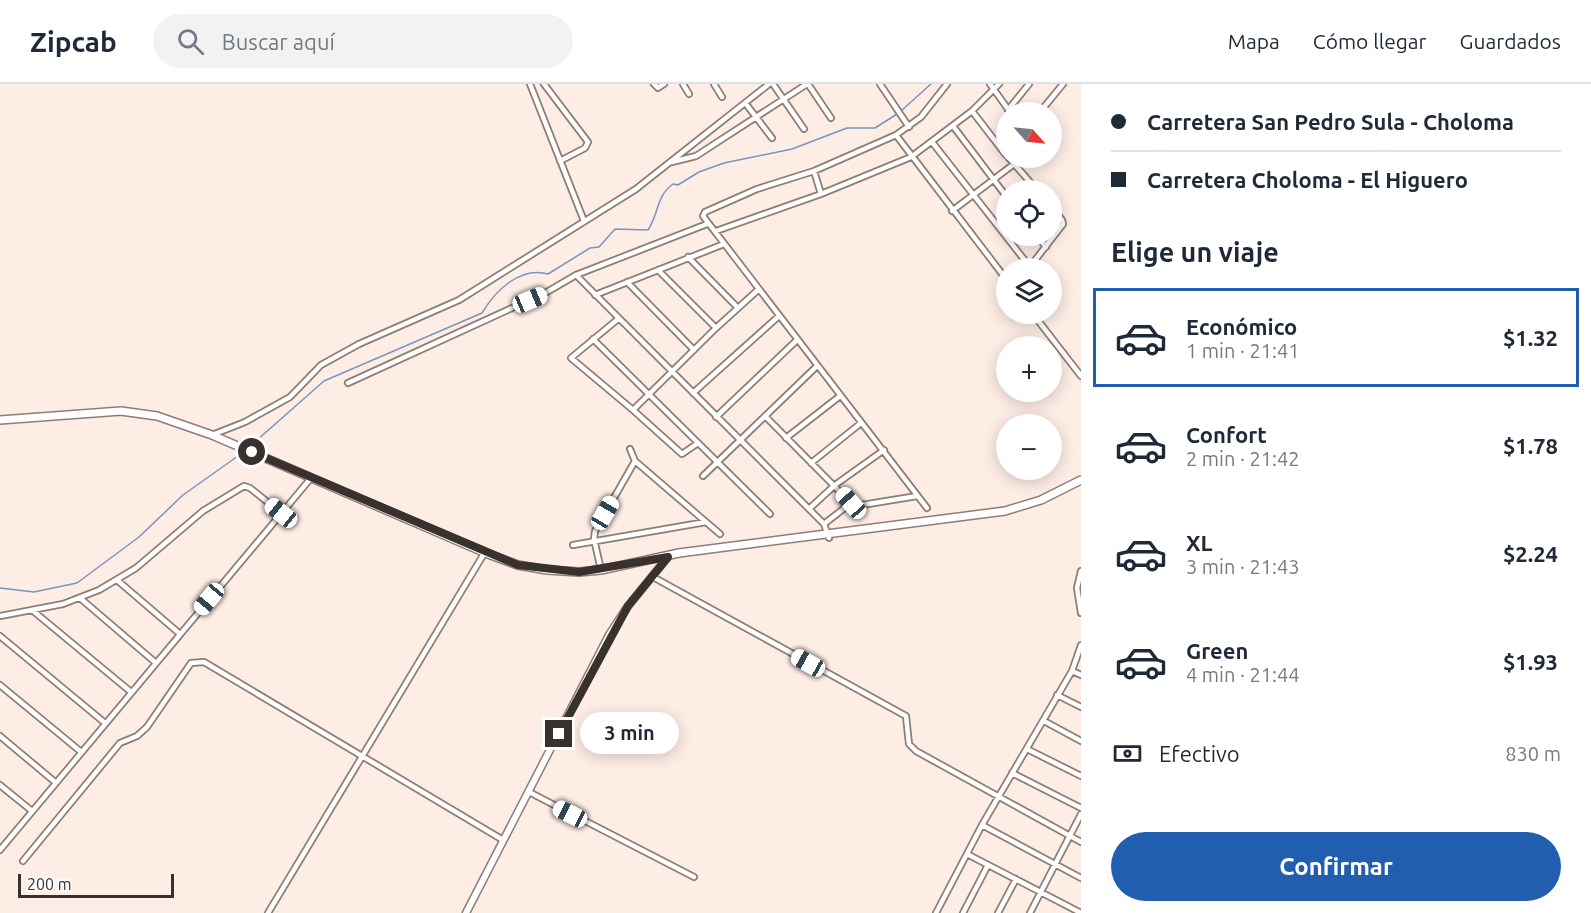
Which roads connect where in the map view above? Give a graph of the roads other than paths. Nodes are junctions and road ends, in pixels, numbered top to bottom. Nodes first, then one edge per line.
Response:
1 (530, 84) edge
2 (544, 84) edge
3 (654, 84) edge
4 (664, 84) edge
5 (683, 84) edge
6 (714, 84) edge
7 (771, 84) edge
8 (808, 84) edge
9 (880, 84) edge
10 (947, 84) edge
11 (990, 84) edge
12 (999, 84) edge
13 (1029, 84) edge
14 (1063, 84) edge
15 (995, 90) junction
16 (689, 94) dead end
17 (722, 97) dead end
18 (783, 99) junction
19 (1003, 102) edge
20 (1016, 102) edge
21 (1048, 102) edge
22 (746, 104) junction
23 (972, 111) junction
24 (757, 118) junction
25 (831, 118) dead end
26 (953, 126) junction
27 (909, 127) junction
28 (804, 129) dead end
29 (896, 135) junction
30 (772, 138) dead end
31 (996, 141) edge
32 (932, 142) junction
33 (911, 157) junction
34 (560, 161) junction
35 (672, 162) junction
36 (1008, 168) edge
37 (1018, 168) edge
38 (814, 171) junction
39 (993, 179) junction
40 (1028, 180) edge
41 (996, 183) edge
42 (974, 193) junction
43 (821, 194) junction
44 (952, 211) junction
45 (584, 221) junction
46 (707, 224) junction
47 (716, 231) junction
48 (724, 244) junction
49 (1046, 247) edge
50 (688, 257) junction
51 (1023, 258) edge
52 (1038, 258) edge
53 (996, 266) edge
54 (658, 270) junction
55 (576, 275) junction
56 (627, 282) junction
57 (759, 289) junction
58 (596, 296) junction
59 (738, 308) junction
60 (779, 316) junction
61 (618, 319) junction
62 (1041, 324) edge
63 (716, 328) junction
64 (593, 339) junction
65 (797, 340) junction
66 (694, 350) junction
67 (817, 366) junction
68 (672, 372) junction
69 (1081, 376) edge
70 (348, 383) dead end
71 (649, 393) junction
72 (693, 393) junction
73 (840, 396) junction
74 (633, 410) junction
75 (765, 416) junction
76 (716, 417) junction
77 (0, 420) edge
78 (861, 423) junction
79 (212, 435) junction
80 (786, 438) junction
81 (739, 441) junction
82 (698, 442) junction
83 (630, 449) dead end
84 (884, 450) junction
85 (635, 461) junction
86 (717, 462) junction
87 (811, 463) junction
88 (703, 476) dead end
89 (311, 478) junction
90 (1081, 483) edge
91 (835, 485) junction
92 (917, 496) junction
93 (851, 503) junction
94 (927, 508) dead end
95 (809, 509) junction
96 (281, 513) junction
97 (770, 514) dead end
98 (706, 522) junction
99 (824, 524) junction
100 (720, 534) dead end
101 (829, 536) junction
102 (594, 539) junction
103 (573, 545) dead end
104 (485, 552) junction
105 (668, 557) junction
106 (601, 570) junction
107 (1081, 571) edge
108 (653, 577) junction
109 (117, 580) junction
110 (80, 598) junction
111 (32, 610) junction
112 (1081, 613) edge
113 (0, 616) edge
114 (180, 634) junction
115 (0, 636) edge
116 (1081, 645) edge
117 (156, 663) junction
118 (1072, 671) junction
119 (1081, 675) edge
120 (0, 685) edge
121 (131, 692) junction
122 (1057, 695) junction
123 (1081, 707) edge
124 (1044, 721) junction
125 (105, 723) junction
126 (0, 736) edge
127 (1081, 741) edge
128 (1028, 749) junction
129 (80, 751) junction
130 (361, 755) junction
131 (1012, 773) junction
132 (1081, 776) edge
133 (55, 782) junction
134 (0, 785) edge
135 (529, 792) junction
136 (998, 797) junction
137 (1081, 808) edge
138 (32, 811) junction
139 (1081, 814) edge
140 (982, 825) junction
141 (1070, 836) junction
142 (0, 838) edge
143 (503, 840) junction
144 (1081, 842) edge
145 (6, 843) junction
146 (0, 850) edge
147 (966, 854) junction
148 (22, 861) dead end
149 (988, 865) junction
150 (1055, 865) junction
151 (694, 877) dead end
152 (1081, 878) edge
153 (1016, 879) junction
154 (1041, 892) junction
155 (268, 913) edge
156 (466, 913) edge
157 (936, 913) edge
158 (963, 913) edge
159 (998, 913) edge
160 (1030, 913) edge
161 (1081, 913) edge

1 - 34 street
2 - 34 street
3 - 4 street
5 - 16 street
6 - 17 street
7 - 18 street
7 - 22 street
8 - 18 street
8 - 25 street
9 - 27 street
10 - 27 street
11 - 15 street
12 - 15 street
13 - 20 street
14 - 21 street
15 - 19 street
15 - 23 street
18 - 24 street
18 - 28 street
22 - 24 street
22 - 35 street
23 - 26 street
23 - 31 street
24 - 30 street
24 - 35 street
26 - 32 street
26 - 39 street
27 - 29 street
29 - 33 street
29 - 38 street
32 - 33 street
32 - 42 street
33 - 43 street
33 - 44 street
34 - 45 street
35 - 45 street
36 - 39 street
37 - 40 street
38 - 43 street
38 - 46 street
39 - 41 street
39 - 42 street
42 - 44 street
42 - 51 street
43 - 47 street
44 - 53 street
45 - 79 street
46 - 47 street
46 - 55 street
47 - 48 street
48 - 50 street
48 - 57 street
49 - 52 street
50 - 54 street
50 - 59 street
54 - 56 street
54 - 63 street
55 - 58 street
55 - 70 street
56 - 58 street
56 - 66 street
57 - 59 street
57 - 60 street
58 - 61 street
59 - 63 street
60 - 65 street
60 - 72 street
61 - 64 street
61 - 68 street
62 - 69 street
63 - 66 street
64 - 71 street
64 - 74 street
65 - 67 street
65 - 76 street
66 - 68 street
67 - 73 street
67 - 75 street
68 - 71 street
68 - 72 street
71 - 74 street
71 - 82 street
72 - 76 street
73 - 78 street
73 - 80 street
74 - 82 street
75 - 80 street
75 - 81 street
76 - 81 street
77 - 79 main road
78 - 84 street
78 - 87 street
79 - 89 main road
80 - 87 street
81 - 86 street
81 - 95 street
82 - 86 street
83 - 85 street
84 - 91 street
84 - 92 street
85 - 98 street
85 - 102 street
86 - 88 street
86 - 97 street
87 - 91 street
89 - 96 street
89 - 104 main road
90 - 101 main road
91 - 93 street
91 - 95 street
92 - 93 street
92 - 94 street
93 - 99 street
95 - 99 street
96 - 109 street
96 - 114 street
98 - 100 street
98 - 102 street
99 - 101 street
101 - 105 main road
102 - 103 street
102 - 106 street
104 - 106 main road
104 - 130 street
105 - 106 main road
105 - 108 street
107 - 112 street
108 - 135 street
108 - 136 street
109 - 110 street
109 - 114 street
110 - 111 street
110 - 117 street
111 - 113 street
111 - 121 street
114 - 117 street
115 - 125 street
116 - 118 street
117 - 121 street
118 - 119 street
118 - 122 street
120 - 129 street
121 - 125 street
122 - 123 street
122 - 124 street
124 - 127 street
124 - 128 street
125 - 129 street
126 - 133 street
128 - 131 street
128 - 132 street
129 - 133 street
130 - 143 street
130 - 148 street
130 - 155 street
131 - 136 street
131 - 137 street
133 - 138 street
134 - 138 street
135 - 143 street
135 - 151 street
136 - 140 street
136 - 141 street
138 - 145 street
139 - 141 street
140 - 147 street
140 - 150 street
141 - 144 street
141 - 150 street
142 - 145 street
143 - 156 street
145 - 146 street
147 - 149 street
147 - 157 street
149 - 153 street
149 - 158 street
150 - 152 street
150 - 154 street
153 - 154 street
153 - 159 street
154 - 160 street
154 - 161 street

